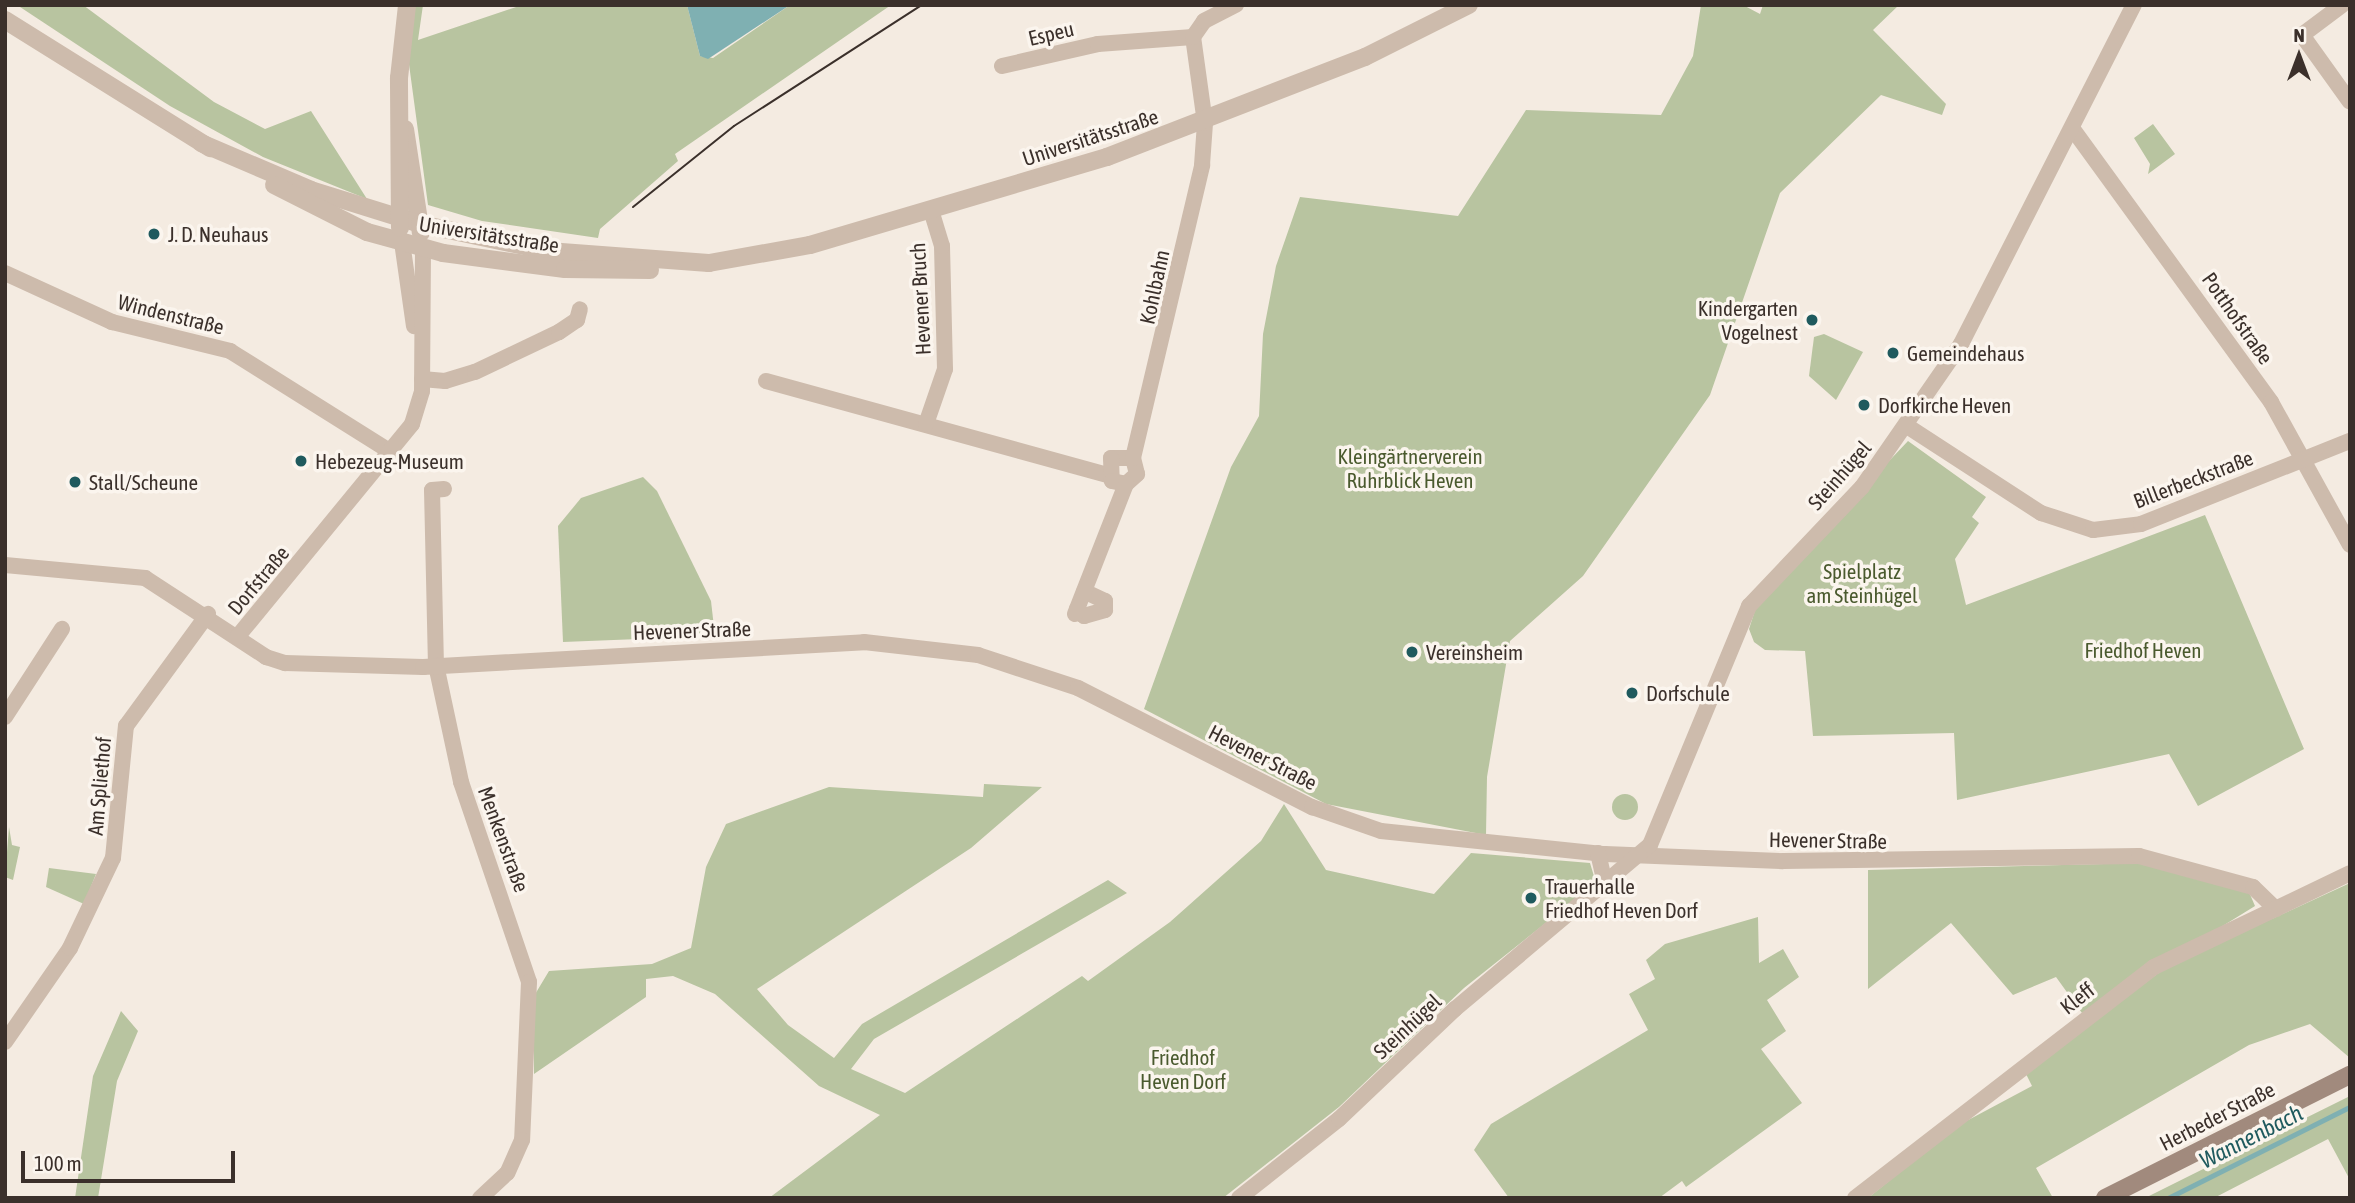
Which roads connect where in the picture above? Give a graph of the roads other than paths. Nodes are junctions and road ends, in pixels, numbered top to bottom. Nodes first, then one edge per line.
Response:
1 (407, 5) edge
2 (1236, 5) edge
3 (1469, 5) edge
4 (2134, 5) edge
5 (2342, 5) edge
6 (5, 20) edge
7 (1193, 37) junction
8 (1002, 66) dead end
9 (2350, 102) edge
10 (400, 106) junction
11 (1205, 123) junction
12 (2072, 128) junction
13 (201, 143) junction
14 (931, 211) junction
15 (399, 218) junction
16 (420, 224) junction
17 (402, 242) junction
18 (423, 248) junction
19 (709, 263) junction
20 (5, 273) edge
21 (580, 309) dead end
22 (419, 343) junction
23 (422, 379) junction
24 (766, 381) dead end
25 (926, 425) junction
26 (1907, 426) junction
27 (2350, 441) edge
28 (391, 452) junction
29 (1133, 458) junction
30 (2304, 460) junction
31 (1108, 475) junction
32 (1126, 484) junction
33 (443, 489) dead end
34 (2350, 545) edge
35 (5, 565) edge
36 (1084, 591) junction
37 (208, 614) junction
38 (62, 629) dead end
39 (238, 636) junction
40 (436, 665) junction
41 (5, 717) edge
42 (1598, 853) junction
43 (1642, 853) junction
44 (2350, 873) edge
45 (1606, 887) junction
46 (2276, 909) junction
47 (5, 1042) edge
48 (2350, 1076) edge
49 (480, 1198) edge
50 (1239, 1198) edge
51 (1855, 1198) edge
52 (2105, 1198) edge

1 - 10 street
2 - 7 street
3 - 11 street, Universitätsstraße
4 - 12 street, Steinhügel
5 - 9 street
6 - 13 street, Universitätsstraße
7 - 8 street, Espeu
7 - 11 street
10 - 15 street
10 - 16 street
11 - 14 street, Universitätsstraße
11 - 29 street, Kohlbahn
12 - 26 street, Steinhügel
12 - 30 street, Potthofstraße
13 - 15 street, Universitätsstraße
13 - 17 street, Universitätsstraße
14 - 19 street, Universitätsstraße
14 - 25 street, Hevener Bruch
15 - 16 street, Universitätsstraße
15 - 17 street
16 - 18 street
16 - 19 street, Universitätsstraße
17 - 18 street, Universitätsstraße
17 - 22 street, Dorfstraße
18 - 19 street, Universitätsstraße
18 - 22 street, Dorfstraße
20 - 28 street, Windenstraße
21 - 23 street
22 - 23 street, Dorfstraße
23 - 28 street, Dorfstraße
24 - 25 street
25 - 31 street
26 - 30 street, Billerbeckstraße
26 - 43 street, Steinhügel
27 - 30 street, Billerbeckstraße
28 - 39 street, Dorfstraße
29 - 31 street
29 - 32 street, Kohlbahn
30 - 34 street, Potthofstraße
31 - 32 street
32 - 36 street, Kohlbahn
33 - 40 street, Menkenstraße
35 - 37 street, Dorfstraße
36 - 36 street, Kohlbahn
37 - 39 street, Dorfstraße
37 - 47 street, Am Spliethof
38 - 41 street
39 - 40 street, Hevener Straße
40 - 42 street, Hevener Straße
40 - 49 street, Menkenstraße
42 - 43 street, Hevener Straße
42 - 45 street
43 - 45 street, Steinhügel
43 - 46 street, Hevener Straße
44 - 46 street, Kleff
45 - 50 street, Steinhügel
46 - 51 street, Kleff
48 - 52 main road, Herbeder Straße

